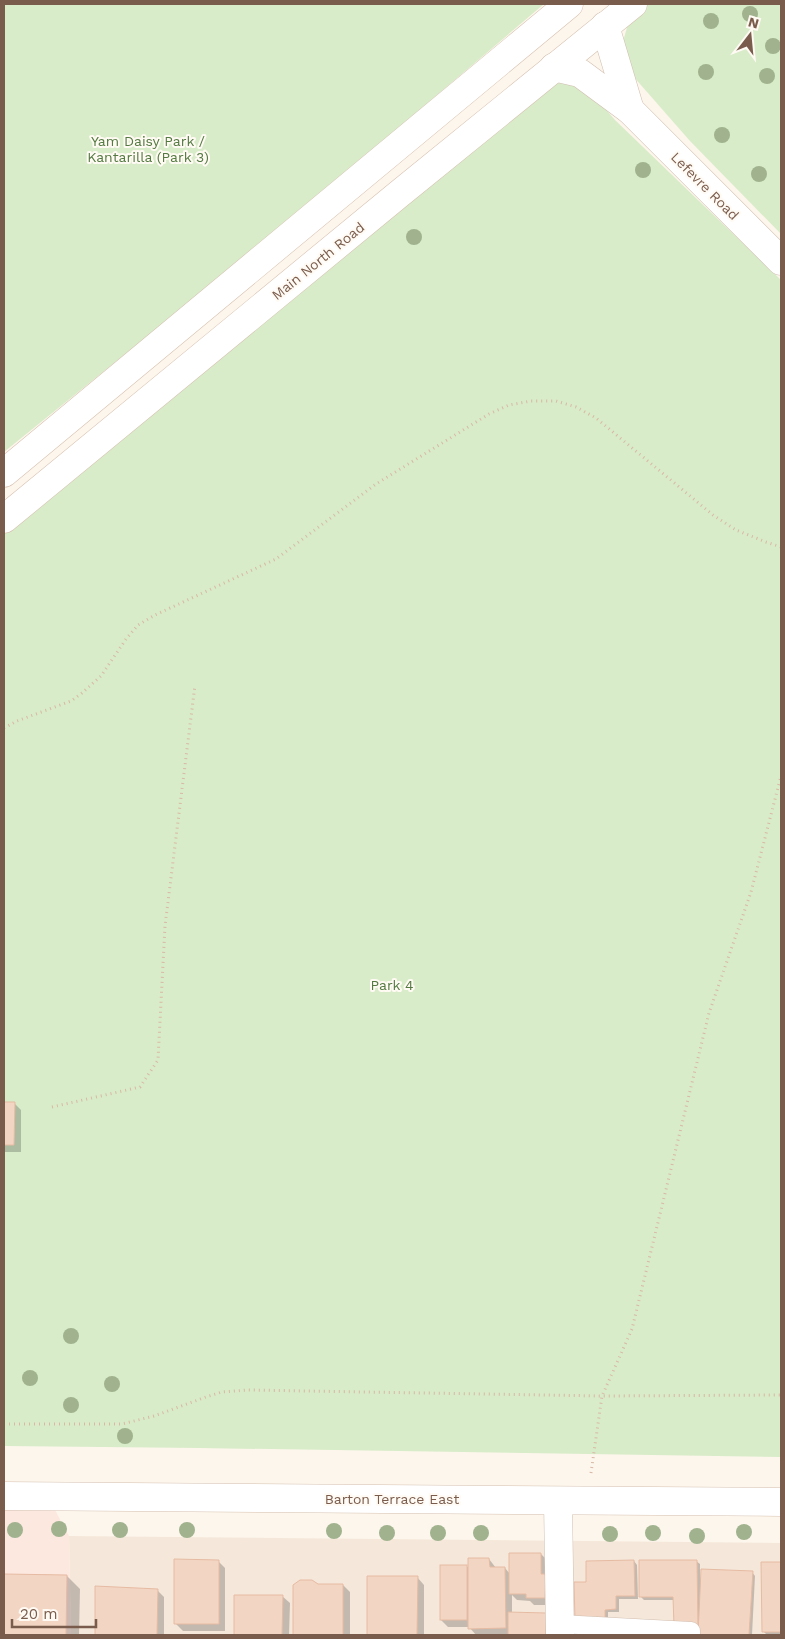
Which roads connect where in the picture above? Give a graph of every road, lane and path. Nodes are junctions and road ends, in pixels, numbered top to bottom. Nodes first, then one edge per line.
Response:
1 (569, 4) edge
2 (633, 4) edge
3 (606, 26) junction
4 (554, 67) junction
5 (630, 110) junction
6 (781, 261) edge
7 (4, 473) edge
8 (4, 519) edge
9 (781, 547) edge
10 (195, 685) dead end
11 (4, 728) edge
12 (781, 776) edge
13 (52, 1107) dead end
14 (781, 1395) edge
15 (602, 1396) junction
16 (4, 1424) edge
17 (4, 1496) edge
18 (558, 1501) junction
19 (586, 1501) junction
20 (781, 1502) edge
21 (560, 1630) edge
22 (691, 1635) edge

1 - 7 main road
2 - 3 main road, Main North Road
3 - 4 main road, Main North Road
3 - 5 main road, Lefevre Road
4 - 5 main road, Lefevre Road
4 - 8 main road, Main North Road
5 - 6 main road, Lefevre Road
9 - 11 path
10 - 13 path
12 - 15 path
14 - 15 path
15 - 16 path
15 - 19 path
17 - 18 main road, Barton Terrace East
18 - 19 main road, Barton Terrace East
18 - 21 main road
19 - 20 main road, Barton Terrace East
21 - 22 lane

